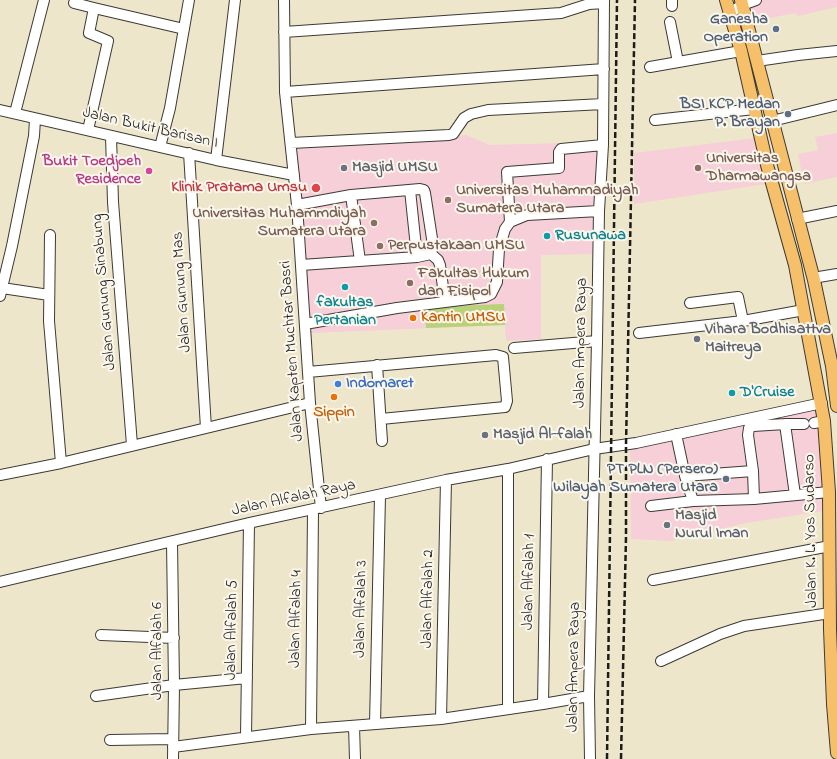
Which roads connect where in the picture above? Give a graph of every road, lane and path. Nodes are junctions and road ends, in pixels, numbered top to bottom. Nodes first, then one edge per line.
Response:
1 (44, 0) edge
2 (190, 0) edge
3 (235, 0) edge
4 (284, 0) edge
5 (726, 0) edge
6 (756, 0) edge
7 (604, 2) edge
8 (742, 2) edge
9 (74, 3) dead end
10 (94, 8) junction
11 (730, 13) junction
12 (670, 22) dead end
13 (184, 29) junction
14 (284, 32) junction
15 (741, 51) junction
16 (837, 51) edge
17 (757, 61) junction
18 (678, 62) junction
19 (650, 67) dead end
20 (604, 69) junction
21 (285, 92) junction
22 (603, 104) junction
23 (837, 106) edge
24 (754, 109) junction
25 (0, 110) edge
26 (15, 113) junction
27 (35, 119) junction
28 (654, 120) dead end
29 (772, 121) junction
30 (88, 130) junction
31 (111, 136) junction
32 (291, 144) junction
33 (603, 145) junction
34 (160, 147) junction
35 (189, 153) junction
36 (216, 160) junction
37 (783, 161) junction
38 (767, 165) junction
39 (294, 175) junction
40 (410, 190) junction
41 (351, 195) junction
42 (297, 205) junction
43 (599, 211) junction
44 (837, 211) edge
45 (798, 219) junction
46 (510, 222) junction
47 (50, 235) dead end
48 (431, 254) junction
49 (417, 257) junction
50 (360, 261) junction
51 (301, 265) junction
52 (837, 274) edge
53 (813, 278) junction
54 (1, 292) edge
55 (49, 295) junction
56 (445, 302) junction
57 (690, 303) dead end
58 (804, 310) junction
59 (743, 321) junction
60 (305, 324) junction
61 (639, 333) dead end
62 (597, 340) junction
63 (514, 348) dead end
64 (377, 366) junction
65 (835, 366) edge
66 (308, 372) junction
67 (310, 402) junction
68 (822, 403) junction
69 (837, 406) edge
70 (381, 419) junction
71 (814, 423) junction
72 (785, 424) junction
73 (206, 428) junction
74 (676, 434) junction
75 (382, 442) dead end
76 (132, 445) junction
77 (594, 449) junction
78 (547, 459) junction
79 (61, 463) junction
80 (508, 469) junction
81 (753, 471) junction
82 (0, 475) edge
83 (685, 476) junction
84 (446, 480) junction
85 (829, 492) junction
86 (795, 495) junction
87 (380, 496) junction
88 (754, 499) junction
89 (693, 501) junction
90 (651, 506) dead end
91 (317, 509) junction
92 (249, 523) junction
93 (172, 542) junction
94 (830, 546) junction
95 (653, 580) dead end
96 (0, 582) edge
97 (834, 613) edge
98 (834, 629) edge
99 (101, 635) dead end
100 (174, 638) junction
101 (661, 661) dead end
102 (247, 678) junction
103 (174, 685) junction
104 (96, 696) dead end
105 (589, 696) junction
106 (543, 704) junction
107 (508, 709) junction
108 (441, 719) junction
109 (375, 724) junction
110 (354, 726) junction
111 (311, 729) junction
112 (246, 737) junction
113 (110, 740) dead end
114 (173, 743) junction
115 (837, 753) edge
116 (173, 759) edge
117 (355, 759) edge
118 (590, 759) edge

1 - 26 street
2 - 13 street
3 - 36 street
4 - 14 street, Jalan Kapten Muchtar Basri
5 - 11 main road, Jalan K. L. Yos Sudarso
6 - 8 street
7 - 14 street
7 - 20 street, Jalan Ampera Raya
8 - 11 street
8 - 17 main road
9 - 10 street
10 - 13 street
10 - 30 street
11 - 15 main road, Jalan K. L. Yos Sudarso
12 - 18 street
13 - 34 street
14 - 21 street, Jalan Kapten Muchtar Basri
15 - 18 street
15 - 24 main road, Jalan K. L. Yos Sudarso
16 - 17 street
17 - 29 main road
18 - 19 street
20 - 21 street
20 - 22 street, Jalan Ampera Raya
21 - 32 street, Jalan Kapten Muchtar Basri
22 - 32 street
22 - 33 street, Jalan Ampera Raya
23 - 29 street
24 - 28 street
24 - 38 main road, Jalan K. L. Yos Sudarso
25 - 26 street, Jalan Bukit Barisan I
26 - 27 street, Jalan Bukit Barisan I
27 - 30 street, Jalan Bukit Barisan I
27 - 54 street
29 - 37 main road
30 - 31 street, Jalan Bukit Barisan I
31 - 34 street, Jalan Bukit Barisan I
31 - 76 street, Jalan Gunung Sinabung
32 - 39 street, Jalan Kapten Muchtar Basri
33 - 43 street, Jalan Ampera Raya
33 - 46 street
34 - 35 street, Jalan Bukit Barisan I
35 - 36 street, Jalan Bukit Barisan I
35 - 73 street, Jalan Gunung Mas
36 - 39 street, Jalan Bukit Barisan I
37 - 38 main road
37 - 45 main road
38 - 58 main road, Jalan K. L. Yos Sudarso
39 - 42 street, Jalan Kapten Muchtar Basri
40 - 41 street
40 - 48 street
40 - 49 street
41 - 42 street
41 - 50 street
42 - 51 street, Jalan Kapten Muchtar Basri
43 - 46 street
43 - 62 street, Jalan Ampera Raya
44 - 45 street
45 - 53 main road
46 - 56 street
47 - 55 street
48 - 49 street
48 - 56 street
49 - 50 street
50 - 51 street
51 - 60 street, Jalan Kapten Muchtar Basri
52 - 53 street
53 - 65 main road
54 - 55 street
55 - 79 street
56 - 60 street
57 - 59 street
58 - 59 street
58 - 68 main road, Jalan K. L. Yos Sudarso
59 - 61 street
60 - 66 street, Jalan Kapten Muchtar Basri
62 - 63 street
62 - 77 street, Jalan Ampera Raya
64 - 66 street
64 - 70 street
64 - 70 street
65 - 69 main road
66 - 67 street, Jalan Kapten Muchtar Basri
67 - 73 street
67 - 91 street, Jalan Kapten Muchtar Basri
68 - 71 main road, Jalan K. L. Yos Sudarso
68 - 74 street, Jalan Alfalah Raya
70 - 75 street
71 - 72 street
71 - 85 main road, Jalan K. L. Yos Sudarso
72 - 81 street
72 - 86 street
73 - 76 street
74 - 77 street, Jalan Alfalah Raya
74 - 83 street
76 - 79 street
77 - 78 street, Jalan Alfalah Raya
77 - 105 street, Jalan Ampera Raya
78 - 80 street, Jalan Alfalah Raya
78 - 106 street, Jalan Alfalah 1
79 - 82 street
80 - 84 street, Jalan Alfalah Raya
80 - 107 street
81 - 83 street
81 - 88 street
83 - 89 street
84 - 87 street, Jalan Alfalah Raya
84 - 108 street, Jalan Alfalah 2
85 - 86 street
85 - 94 main road, Jalan K. L. Yos Sudarso
86 - 88 street
87 - 91 street, Jalan Alfalah Raya
87 - 109 street, Jalan Alfalah 3
88 - 89 street
89 - 90 street
91 - 92 street, Jalan Alfalah Raya
91 - 111 street, Jalan Alfalah 4
92 - 93 street, Jalan Alfalah Raya
92 - 102 street, Jalan Alfalah 5
93 - 96 street, Jalan Alfalah Raya
93 - 100 street, Jalan Alfalah 6
94 - 95 street
94 - 97 main road, Jalan K. L. Yos Sudarso
97 - 98 main road, Jalan K. L. Yos Sudarso
97 - 101 street
98 - 115 main road, Jalan K. L. Yos Sudarso
99 - 100 street
100 - 103 street, Jalan Alfalah 6
102 - 103 street
102 - 112 street, Jalan Alfalah 5
103 - 104 street
103 - 114 street, Jalan Alfalah 6
105 - 106 street
105 - 118 street, Jalan Ampera Raya
106 - 107 street
107 - 108 street
108 - 109 street
109 - 110 street
110 - 111 street
110 - 117 street
111 - 112 street
112 - 114 street
113 - 114 street
114 - 116 street, Jalan Alfalah 6

